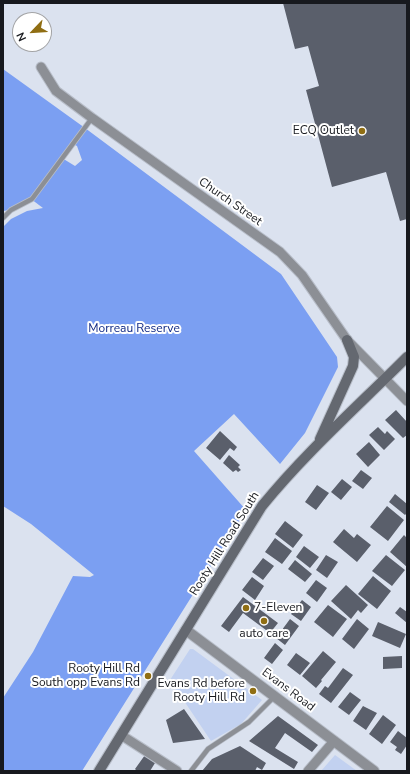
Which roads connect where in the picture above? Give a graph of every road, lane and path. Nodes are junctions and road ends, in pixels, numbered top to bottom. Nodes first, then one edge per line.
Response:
1 (41, 67) dead end
2 (92, 118) junction
3 (3, 218) edge
4 (347, 340) junction
5 (407, 357) edge
6 (385, 379) junction
7 (407, 401) edge
8 (318, 444) junction
9 (186, 630) junction
10 (275, 696) junction
11 (122, 735) junction
12 (334, 741) junction
13 (99, 771) edge
14 (177, 771) edge
15 (191, 771) edge
16 (308, 771) edge
17 (374, 771) edge

1 - 2 street, Church Street
2 - 3 lane
2 - 4 street, Church Street
4 - 6 street, Church Street
4 - 8 main road
5 - 6 main road, Rooty Hill Road South
6 - 7 street, Church Street
6 - 8 main road, Rooty Hill Road South
8 - 9 main road, Rooty Hill Road South
9 - 10 street, Evans Road
9 - 11 main road, Rooty Hill Road South
10 - 12 street, Evans Road
10 - 15 lane
11 - 13 main road, Rooty Hill Road South
11 - 14 street
12 - 16 street
12 - 17 street, Evans Road

